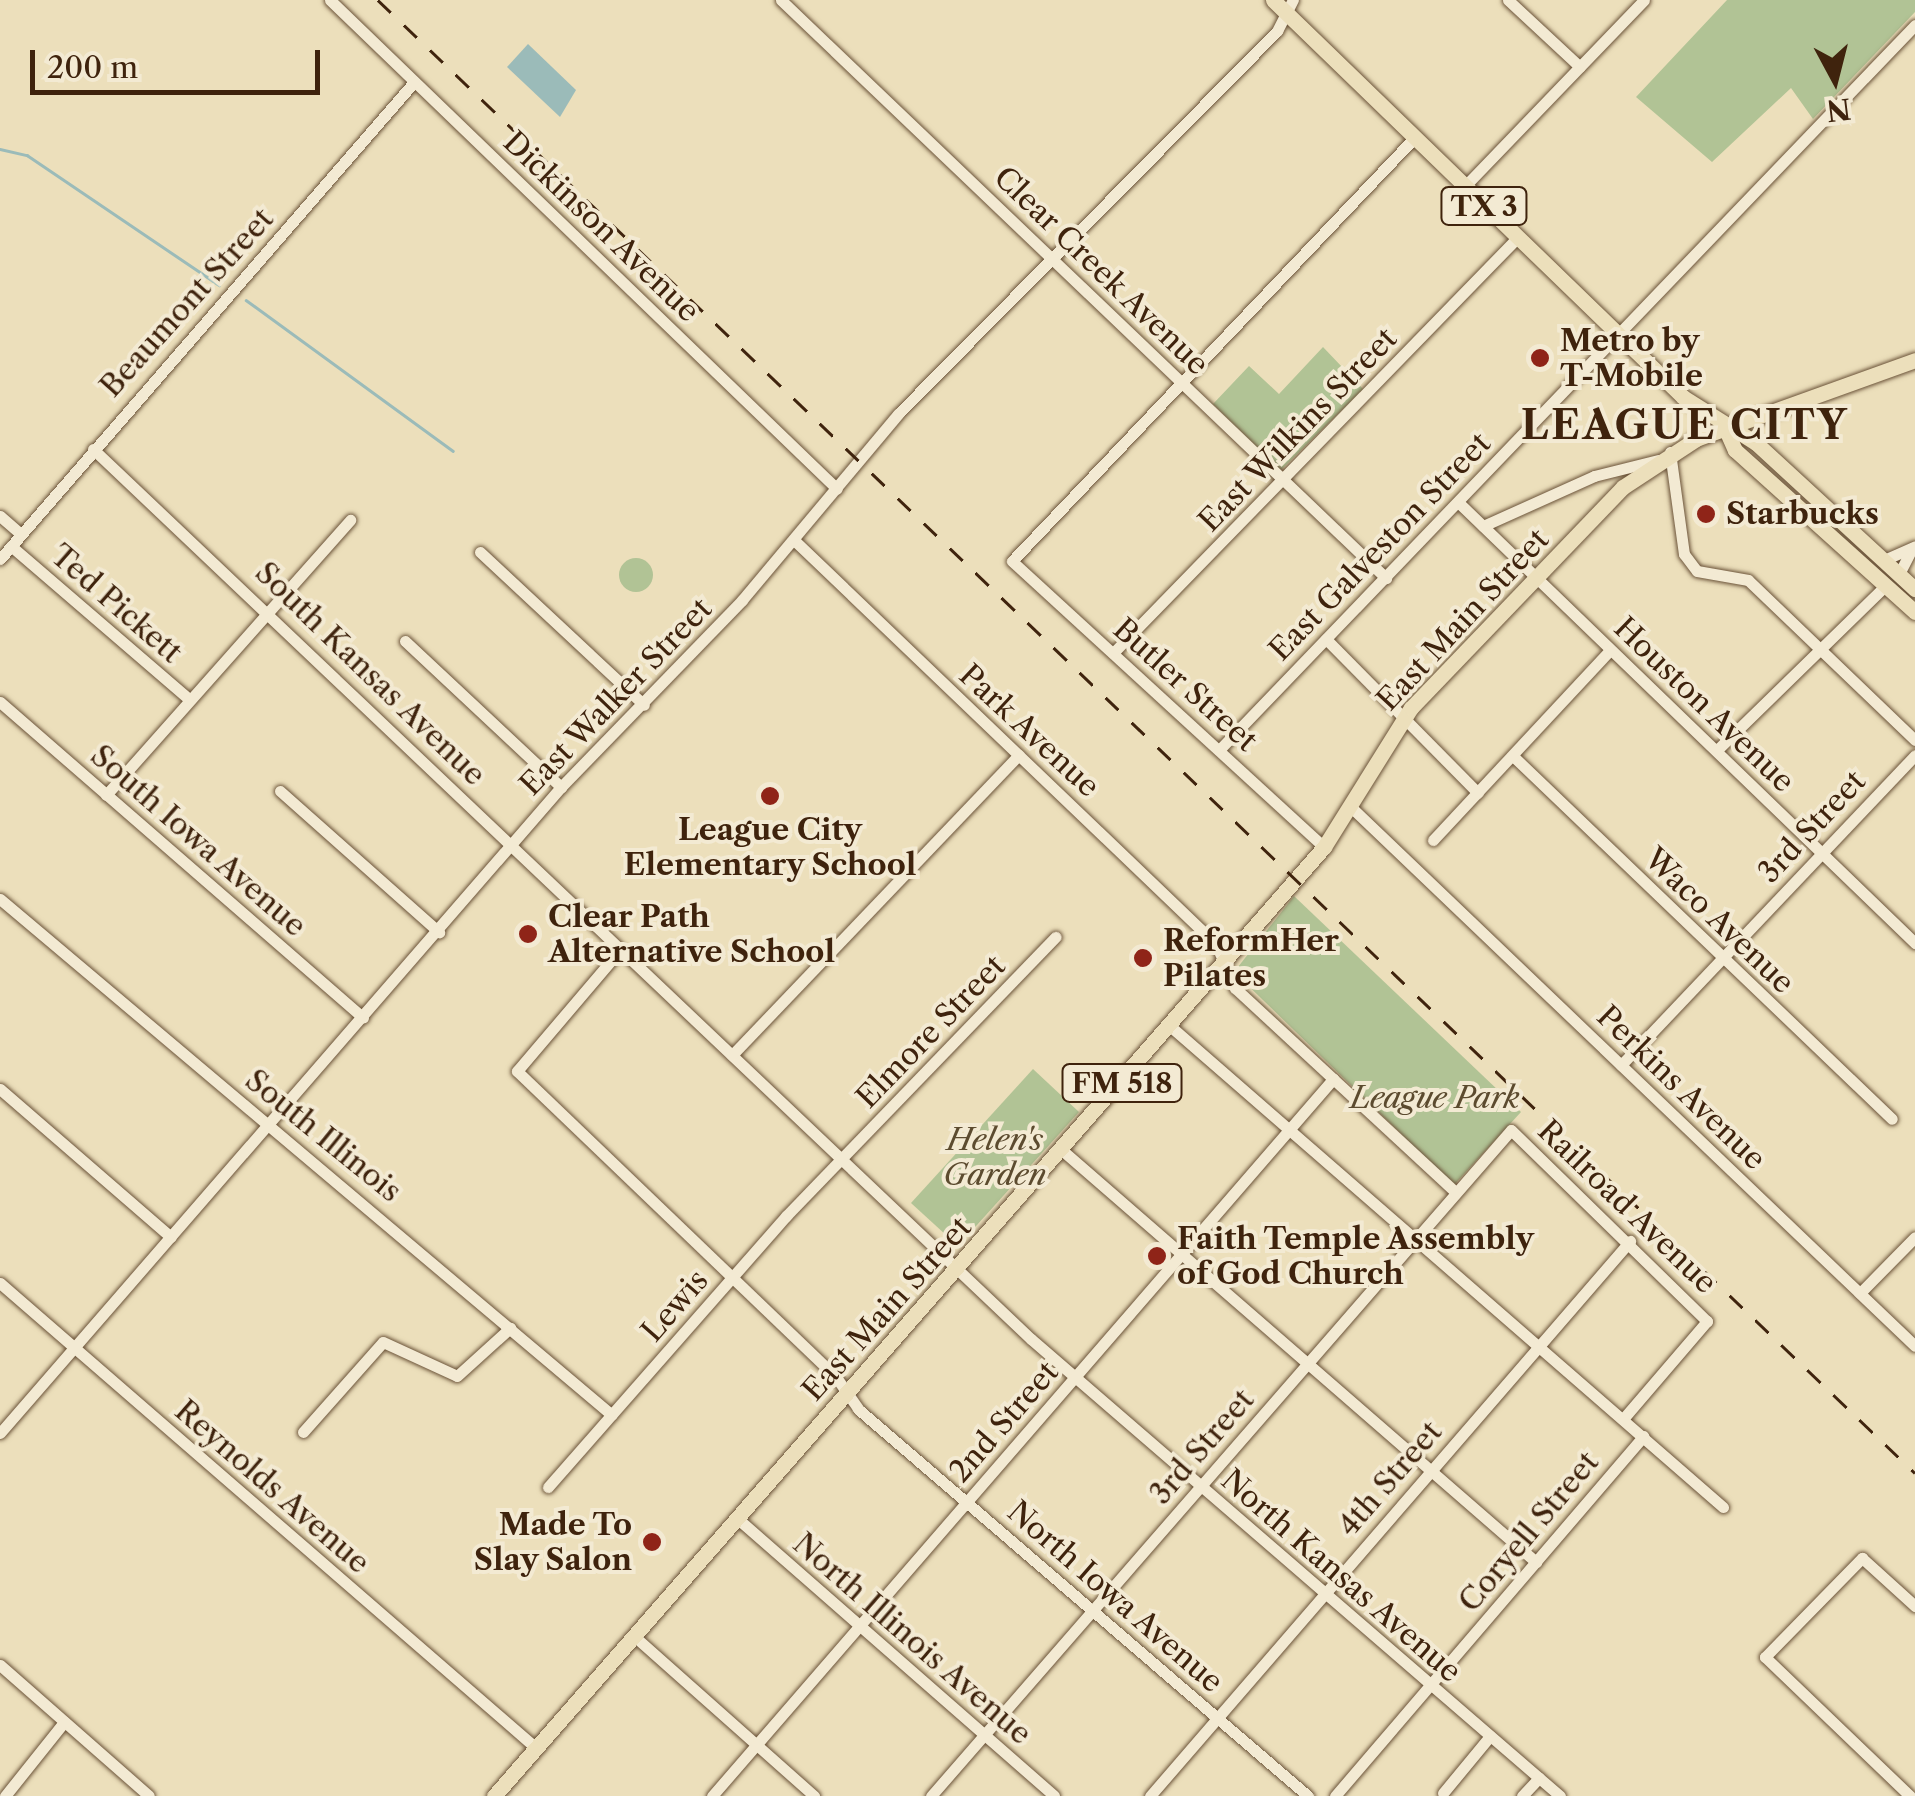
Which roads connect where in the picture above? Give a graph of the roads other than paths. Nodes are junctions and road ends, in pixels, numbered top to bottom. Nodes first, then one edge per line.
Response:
1 (330, 0) edge
2 (782, 0) edge
3 (1272, 0) edge
4 (1508, 0) edge
5 (1644, 0) edge
6 (1290, 8) edge
7 (1915, 25) edge
8 (1580, 67) junction
9 (414, 82) junction
10 (1416, 137) junction
11 (1464, 186) junction
12 (1516, 239) junction
13 (1055, 260) junction
14 (1617, 335) junction
15 (1915, 360) edge
16 (1182, 383) junction
17 (1726, 430) junction
18 (93, 448) junction
19 (1664, 456) junction
20 (1284, 482) junction
21 (837, 490) junction
22 (1459, 502) junction
23 (0, 516) edge
24 (350, 520) dead end
25 (1483, 526) junction
26 (21, 534) junction
27 (796, 541) junction
28 (11, 546) junction
29 (1914, 547) edge
30 (480, 552) dead end
31 (0, 559) edge
32 (1886, 573) junction
33 (1386, 578) junction
34 (1536, 579) junction
35 (1915, 589) edge
36 (267, 610) junction
37 (1915, 612) edge
38 (1326, 639) junction
39 (405, 641) dead end
40 (1818, 646) junction
41 (1610, 650) junction
42 (1113, 654) junction
43 (189, 699) junction
44 (0, 702) edge
45 (644, 705) junction
46 (1402, 720) junction
47 (1915, 740) edge
48 (1718, 749) junction
49 (1218, 750) junction
50 (1019, 755) junction
51 (1915, 755) edge
52 (1514, 756) junction
53 (561, 787) junction
54 (280, 791) dead end
55 (1478, 793) junction
56 (106, 795) junction
57 (1353, 809) junction
58 (1433, 840) dead end
59 (512, 844) junction
60 (1324, 846) junction
61 (1821, 854) junction
62 (0, 899) edge
63 (438, 932) junction
64 (1055, 937) dead end
65 (1915, 943) edge
66 (620, 950) junction
67 (1720, 960) junction
68 (1224, 962) junction
69 (363, 1018) junction
70 (1170, 1026) junction
71 (732, 1055) junction
72 (1621, 1065) junction
73 (1333, 1080) junction
74 (0, 1089) edge
75 (1892, 1119) dead end
76 (271, 1123) junction
77 (1511, 1130) joint
78 (1288, 1131) junction
79 (1063, 1151) junction
80 (842, 1160) junction
81 (1455, 1192) junction
82 (171, 1237) junction
83 (1915, 1237) edge
84 (1413, 1239) junction
85 (1630, 1242) junction
86 (1182, 1254) junction
87 (957, 1271) junction
88 (732, 1278) junction
89 (0, 1283) edge
90 (1860, 1293) junction
91 (510, 1328) junction
92 (1538, 1345) junction
93 (1915, 1346) edge
94 (74, 1348) junction
95 (1307, 1364) junction
96 (1075, 1378) junction
97 (848, 1393) junction
98 (612, 1416) junction
99 (1624, 1418) junction
100 (303, 1432) dead end
101 (0, 1433) edge
102 (1644, 1436) junction
103 (1430, 1471) junction
104 (548, 1487) dead end
105 (1201, 1488) junction
106 (967, 1502) junction
107 (1723, 1507) dead end
108 (738, 1519) junction
109 (1536, 1562) junction
110 (1323, 1595) junction
111 (1915, 1606) edge
112 (1092, 1612) junction
113 (860, 1626) junction
114 (634, 1636) junction
115 (0, 1665) edge
116 (1430, 1686) junction
117 (1217, 1718) junction
118 (64, 1722) junction
119 (984, 1735) junction
120 (1490, 1736) junction
121 (756, 1746) junction
122 (536, 1748) junction
123 (1539, 1778) junction
124 (1443, 1793) dead end
125 (4, 1796) edge
126 (149, 1796) edge
127 (494, 1796) edge
128 (712, 1796) edge
129 (814, 1796) edge
130 (931, 1796) edge
131 (1054, 1796) edge
132 (1150, 1796) edge
133 (1308, 1796) edge
134 (1335, 1796) edge
135 (1522, 1796) edge
136 (1560, 1796) edge
137 (1910, 1796) edge

1 - 9 street, Dickinson Avenue
2 - 13 street, Clear Creek Avenue
3 - 6 main road, TX 3
4 - 8 street
5 - 8 street
6 - 10 main road, TX 3
6 - 13 street, East Walker Street
7 - 14 street, East Galveston Street
8 - 11 street
9 - 18 street, Beaumont Street
9 - 21 street, Dickinson Avenue
10 - 11 main road, TX 3
10 - 16 street
11 - 12 main road, TX 3
12 - 14 main road, TX 3
12 - 20 street, East Wilkins Street
13 - 16 street, Clear Creek Avenue
13 - 21 street, East Walker Street
14 - 17 main road, TX 3
14 - 22 street, East Galveston Street
15 - 17 main road, FM 518
16 - 20 street, Clear Creek Avenue
16 - 42 street, Butler Street
17 - 19 main road, East Main Street / FM 518
17 - 32 main road, TX 3
18 - 26 street, Beaumont Street
18 - 36 street, South Kansas Avenue
19 - 25 street
19 - 34 main road, East Main Street / FM 518
19 - 40 street
20 - 33 street, Clear Creek Avenue
20 - 42 street, East Wilkins Street
21 - 27 street, East Walker Street
22 - 25 street, Houston Avenue
22 - 33 street, East Galveston Street
23 - 26 street
24 - 36 street
25 - 34 street, Houston Avenue
26 - 28 street, Beaumont Street
27 - 45 street, East Walker Street
27 - 50 street, Park Avenue
28 - 31 street, Beaumont Street
28 - 43 street, Ted Pickett
29 - 32 street
29 - 32 street
30 - 45 street
32 - 35 main road, TX 3
32 - 37 main road, TX 3
32 - 40 street
33 - 38 street, East Galveston Street
34 - 41 street, Houston Avenue
34 - 46 main road, East Main Street / FM 518
36 - 43 street
36 - 59 street, South Kansas Avenue
38 - 46 street
38 - 49 street, East Galveston Street
39 - 53 street
40 - 47 street
40 - 48 street
41 - 48 street, Houston Avenue
41 - 52 street
42 - 49 street, Butler Street
43 - 56 street
44 - 56 street, South Iowa Avenue
45 - 53 street, East Walker Street
46 - 55 street
46 - 57 main road, East Main Street / FM 518
48 - 61 street, Houston Avenue
49 - 60 street, Butler Street
50 - 68 street, Park Avenue
50 - 71 street
51 - 61 street, 3rd Street
52 - 55 street
52 - 67 street, Waco Avenue
53 - 59 street, East Walker Street
54 - 63 street
55 - 58 street
56 - 69 street, South Iowa Avenue
57 - 60 main road, East Main Street / FM 518
57 - 72 street, Perkins Avenue
59 - 63 street, East Walker Street
59 - 66 street, South Kansas Avenue
60 - 68 main road, East Main Street / FM 518
61 - 65 street, Houston Avenue
61 - 67 street, 3rd Street
62 - 76 street, South Illinois
63 - 69 street, East Walker Street
64 - 80 street, Elmore Street
66 - 71 street, South Kansas Avenue
66 - 88 street
67 - 72 street, 3rd Street
67 - 75 street, Waco Avenue
68 - 70 main road, East Main Street / FM 518
68 - 73 street, Park Avenue
69 - 76 street, East Walker Street
70 - 78 street
70 - 79 main road, East Main Street / FM 518
71 - 80 street, South Kansas Avenue
72 - 90 street, Perkins Avenue
73 - 78 street, 2nd Street
73 - 81 street, Park Avenue
74 - 82 street
76 - 82 street, East Walker Street
76 - 91 street, South Illinois
77 - 81 street, 3rd Street
77 - 85 street, Railroad Avenue
78 - 84 street
78 - 86 street, 2nd Street
79 - 86 street
79 - 87 main road, East Main Street / FM 518
80 - 87 street, South Kansas Avenue
80 - 88 street, Lewis
81 - 84 street, 3rd Street
82 - 94 street, East Walker Street
83 - 90 street
84 - 92 street
84 - 95 street, 3rd Street
85 - 92 street, 4th Street
85 - 99 street, Railroad Avenue
86 - 95 street
86 - 96 street, 2nd Street
87 - 96 street, North Kansas Avenue
87 - 97 main road, East Main Street / FM 518
88 - 97 street
88 - 98 street, Lewis
89 - 94 street, Reynolds Avenue
90 - 93 street, Perkins Avenue
91 - 98 street, South Illinois
91 - 100 street
92 - 99 street
92 - 103 street, 4th Street
94 - 101 street, East Walker Street
94 - 122 street, Reynolds Avenue
95 - 103 street
95 - 105 street, 3rd Street
96 - 105 street, North Kansas Avenue
96 - 106 street, 2nd Street
97 - 106 street, North Iowa Avenue
97 - 108 main road, East Main Street / FM 518
98 - 104 street, Lewis
99 - 102 street
102 - 107 street
102 - 109 street, Coryell Street
103 - 109 street
103 - 110 street, 4th Street
105 - 110 street, North Kansas Avenue
105 - 112 street, 3rd Street
106 - 112 street, North Iowa Avenue
106 - 113 street, 2nd Street
108 - 113 street, North Illinois Avenue
108 - 114 main road, East Main Street / FM 518
109 - 116 street, Coryell Street
110 - 116 street, North Kansas Avenue
110 - 117 street, 4th Street
111 - 137 street
112 - 117 street, North Iowa Avenue
112 - 119 street, 3rd Street
113 - 119 street, North Illinois Avenue
113 - 121 street, 2nd Street
114 - 121 street
114 - 122 main road, East Main Street / FM 518
115 - 118 street
116 - 120 street, North Kansas Avenue
116 - 134 street, Coryell Street
117 - 132 street, 4th Street
117 - 133 street, North Iowa Avenue
118 - 125 street
118 - 126 street
119 - 130 street, 3rd Street
119 - 131 street, North Illinois Avenue
120 - 123 street, North Kansas Avenue
120 - 124 street
121 - 128 street, 2nd Street
121 - 129 street
122 - 127 main road, East Main Street / FM 518
123 - 135 street
123 - 136 street, North Kansas Avenue

